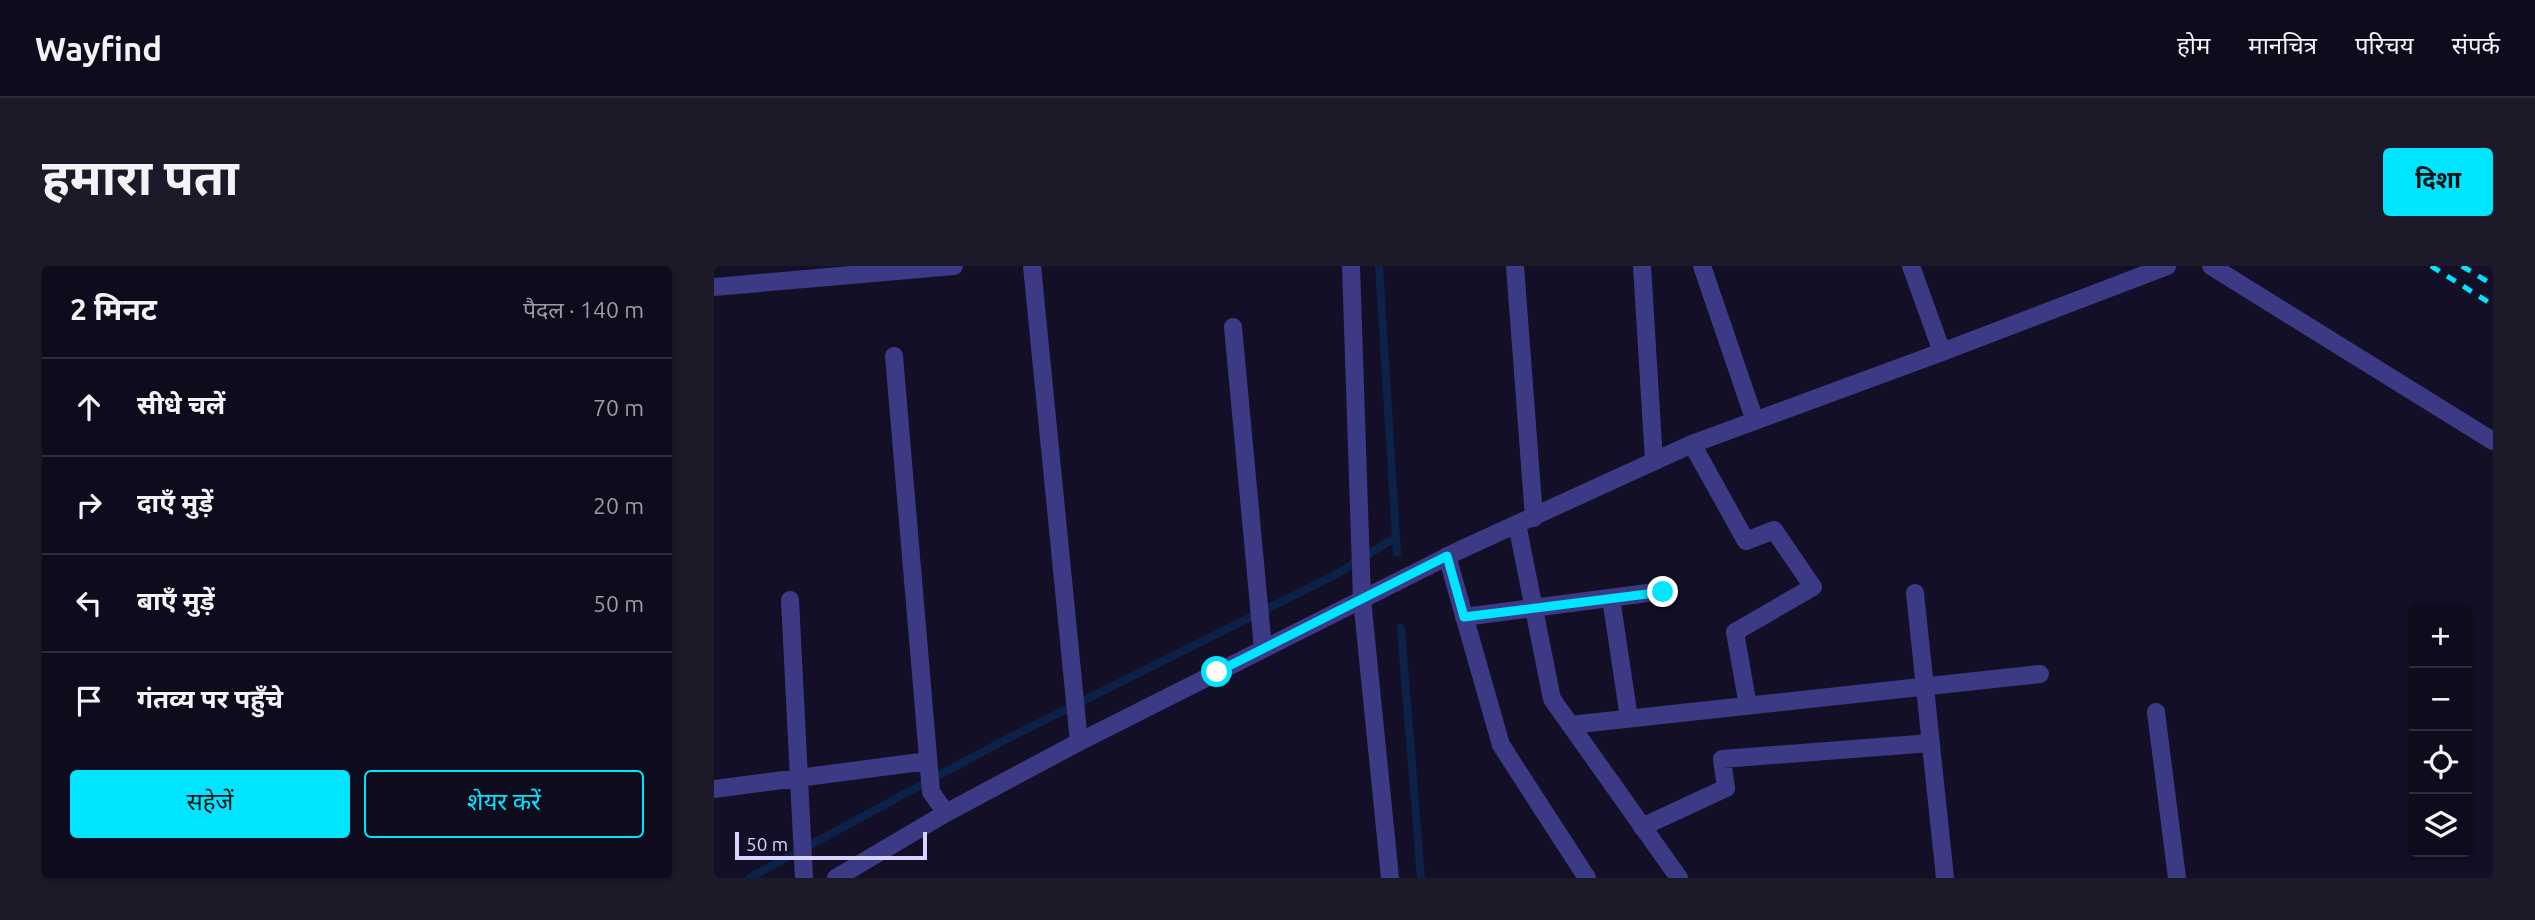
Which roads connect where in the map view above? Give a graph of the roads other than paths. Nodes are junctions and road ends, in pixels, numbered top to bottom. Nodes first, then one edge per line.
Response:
1 (954, 266) edge
2 (1032, 266) edge
3 (1351, 266) edge
4 (1514, 266) edge
5 (1642, 266) edge
6 (1702, 266) edge
7 (1911, 266) edge
8 (2167, 266) edge
9 (2211, 266) edge
10 (714, 287) edge
11 (1234, 327) dead end
12 (1942, 352) junction
13 (894, 356) dead end
14 (1755, 421) junction
15 (2493, 441) edge
16 (1692, 444) junction
17 (1654, 461) junction
18 (1525, 521) junction
19 (1447, 556) junction
20 (1663, 592) dead end
21 (1915, 593) dead end
22 (1362, 598) junction
23 (1611, 598) junction
24 (790, 600) dead end
25 (1534, 608) junction
26 (1464, 617) junction
27 (1264, 649) junction
28 (2040, 674) dead end
29 (1925, 687) junction
30 (1748, 706) junction
31 (2156, 712) dead end
32 (1629, 718) junction
33 (1570, 725) junction
34 (1079, 742) junction
35 (1931, 743) junction
36 (928, 761) junction
37 (799, 778) junction
38 (714, 789) edge
39 (946, 813) junction
40 (1642, 827) junction
41 (804, 878) edge
42 (836, 878) edge
43 (1390, 878) edge
44 (1587, 878) edge
45 (1679, 878) edge
46 (1945, 878) edge
47 (2177, 878) edge

1 - 10 street
2 - 34 street
3 - 22 street
4 - 18 street
5 - 17 street
6 - 14 street
7 - 12 street
8 - 12 street
9 - 15 street
11 - 27 street
12 - 14 street
13 - 36 street
14 - 16 street
16 - 17 street
16 - 30 street
17 - 18 street
18 - 19 street
18 - 25 street
19 - 22 street
19 - 26 street
20 - 23 street
21 - 29 street
22 - 27 street
22 - 43 street
23 - 25 street
23 - 32 street
24 - 37 street
25 - 26 street
25 - 33 street
26 - 44 street
27 - 34 street
28 - 29 street
29 - 30 street
29 - 35 street
30 - 32 street
31 - 47 street
32 - 33 street
33 - 40 street
34 - 39 street
35 - 40 street
35 - 46 street
36 - 37 street
36 - 39 street
37 - 38 street
37 - 41 street
39 - 42 street
40 - 45 street

